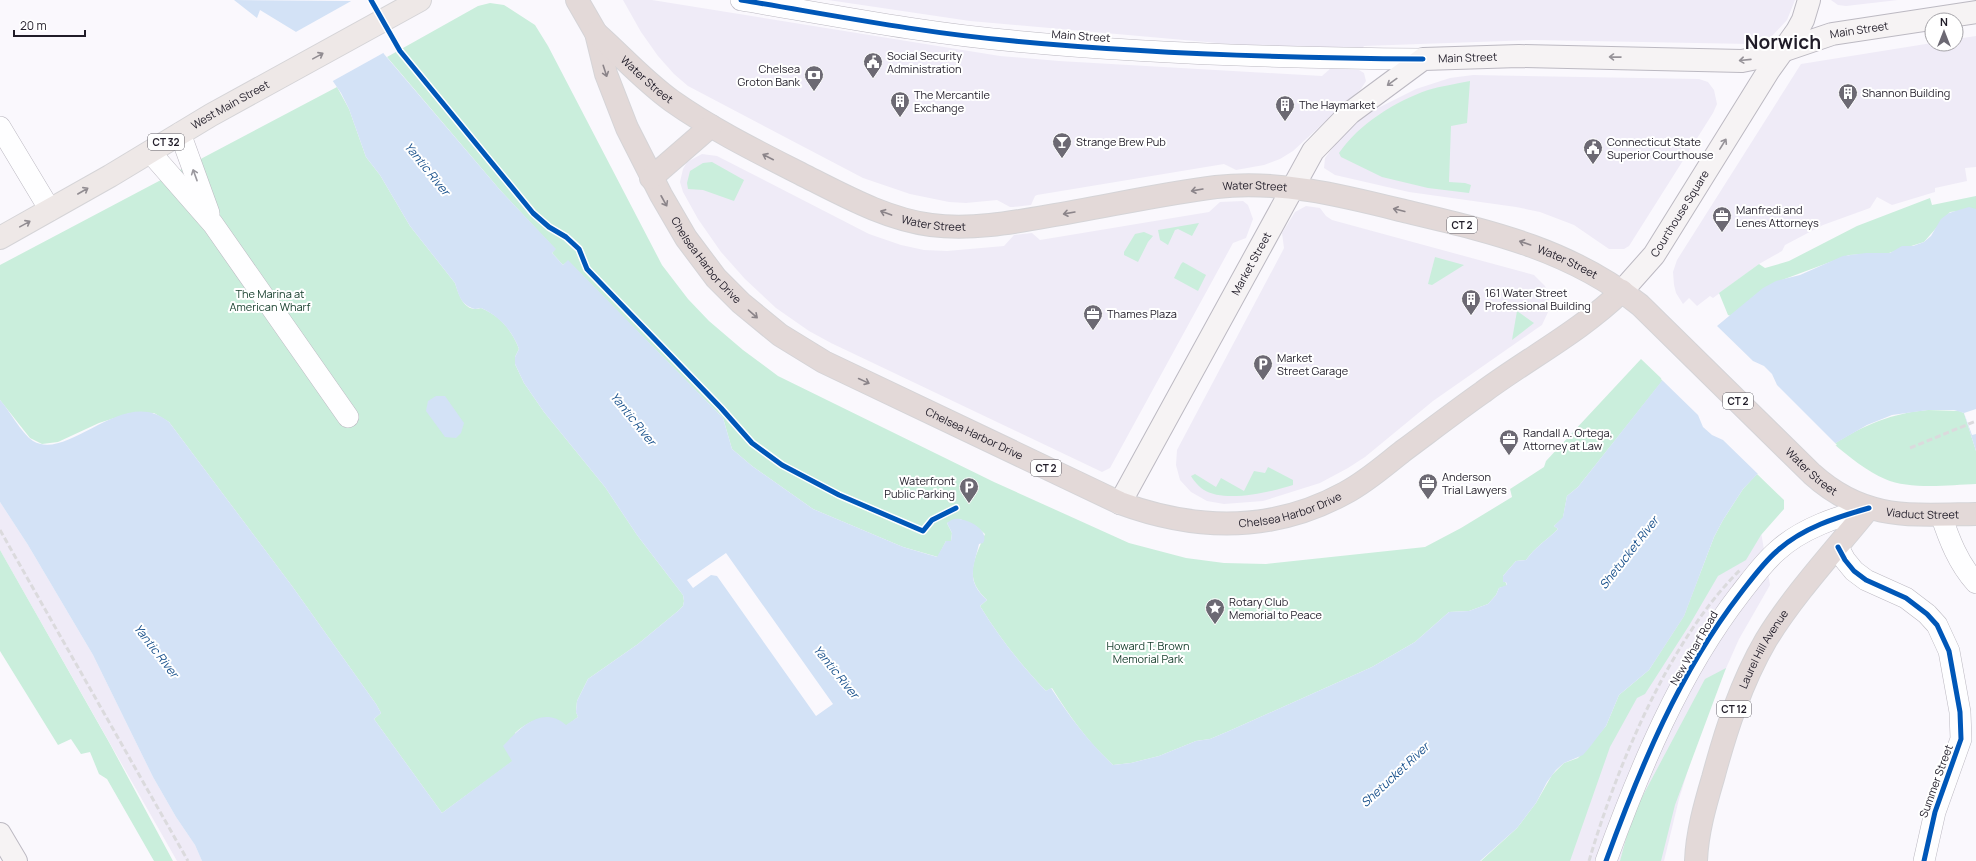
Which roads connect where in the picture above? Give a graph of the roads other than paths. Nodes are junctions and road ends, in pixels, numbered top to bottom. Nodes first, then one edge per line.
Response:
1 (420, 0) edge
2 (578, 0) edge
3 (741, 0) edge
4 (1809, 0) edge
5 (1976, 12) edge
6 (596, 33) junction
7 (1783, 50) junction
8 (1423, 59) junction
9 (711, 126) junction
10 (0, 127) edge
11 (180, 133) junction
12 (150, 152) junction
13 (651, 178) junction
14 (1292, 188) junction
15 (50, 210) junction
16 (213, 224) junction
17 (0, 238) edge
18 (1622, 291) junction
19 (348, 417) dead end
20 (1120, 503) junction
21 (1869, 508) junction
22 (1976, 514) edge
23 (1941, 515) junction
24 (1838, 547) junction
25 (1976, 583) edge
26 (0, 834) edge
27 (16, 861) edge
28 (1606, 861) edge
29 (1696, 861) edge
30 (1924, 861) edge

11 -> 1 main road, West Main Street / CT 32
2 - 6 highway, Chelsea Harbor Drive / CT 2
3 - 8 street, Main Street
4 - 7 main road, Courthouse Square
5 - 7 main road, Main Street
6 - 9 highway, Water Street / CT 2
6 -> 13 highway, Chelsea Harbor Drive / CT 2
7 -> 8 main road, Main Street
18 -> 7 main road, Courthouse Square
8 -> 14 main road, Market Street
9 - 13 highway
14 -> 9 highway, Water Street / CT 2
10 - 15 street
11 - 12 main road, West Main Street / CT 32
16 -> 11 street
15 -> 12 main road, West Main Street / CT 32
12 - 16 street
13 -> 20 highway, Chelsea Harbor Drive / CT 2
18 -> 14 highway, Water Street / CT 2
14 - 20 main road, Market Street
17 -> 15 main road, West Main Street / CT 32
16 - 19 street
18 - 20 highway, Chelsea Harbor Drive / CT 2
18 - 21 highway, Water Street / CT 2
21 - 23 highway, Viaduct Street / CT 2
21 - 24 highway, Laurel Hill Avenue / CT 12
21 - 28 street, New Wharf Road
22 - 23 highway, Viaduct Street / CT 2
23 - 25 street
24 - 29 highway, Laurel Hill Avenue / CT 12
24 - 30 street, Summer Street
26 - 27 main road

